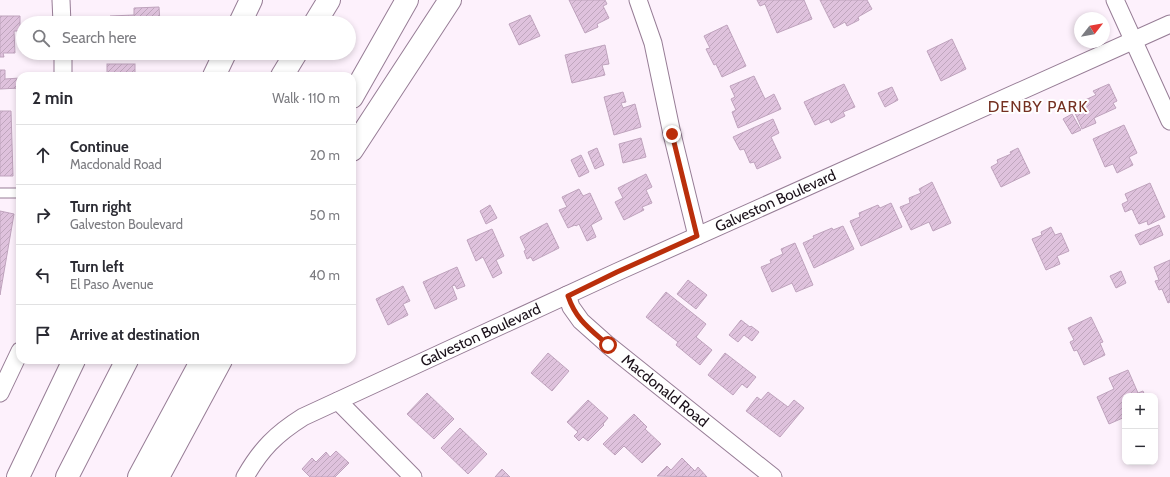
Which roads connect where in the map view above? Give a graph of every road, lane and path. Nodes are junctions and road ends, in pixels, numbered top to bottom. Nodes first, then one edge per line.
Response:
1 (61, 0) edge
2 (250, 0) edge
3 (328, 0) edge
4 (338, 0) edge
5 (450, 0) edge
6 (638, 0) edge
7 (1115, 0) edge
8 (404, 4) edge
9 (62, 16) edge
10 (243, 16) edge
11 (319, 16) edge
12 (328, 16) edge
13 (1170, 24) edge
14 (1134, 40) junction
15 (63, 60) edge
16 (222, 60) edge
17 (292, 60) edge
18 (302, 60) edge
19 (63, 72) edge
20 (216, 72) edge
21 (284, 72) edge
22 (295, 72) edge
23 (356, 90) edge
24 (1170, 121) edge
25 (356, 144) edge
26 (0, 193) edge
27 (16, 193) edge
28 (697, 236) junction
29 (568, 296) junction
30 (16, 359) edge
31 (72, 364) edge
32 (124, 364) edge
33 (200, 364) edge
34 (218, 364) edge
35 (0, 393) edge
36 (338, 401) junction
37 (18, 477) edge
38 (67, 477) edge
39 (139, 477) edge
40 (158, 477) edge
41 (245, 477) edge
42 (413, 477) edge
43 (773, 477) edge

1 - 9 street
2 - 10 highway
3 - 11 highway
4 - 12 highway
5 - 25 highway
6 - 28 street
7 - 14 street
8 - 23 highway
13 - 14 street, Galveston Boulevard
14 - 24 street
14 - 28 street, Galveston Boulevard
15 - 19 street
16 - 20 highway
17 - 21 highway
18 - 22 highway
26 - 27 lane
28 - 29 street, Galveston Boulevard
29 - 36 street, Galveston Boulevard
29 - 43 street, Macdonald Road
30 - 35 street
31 - 37 highway
32 - 38 highway
33 - 39 highway
34 - 40 highway
36 - 41 street, Galveston Boulevard
36 - 42 street

